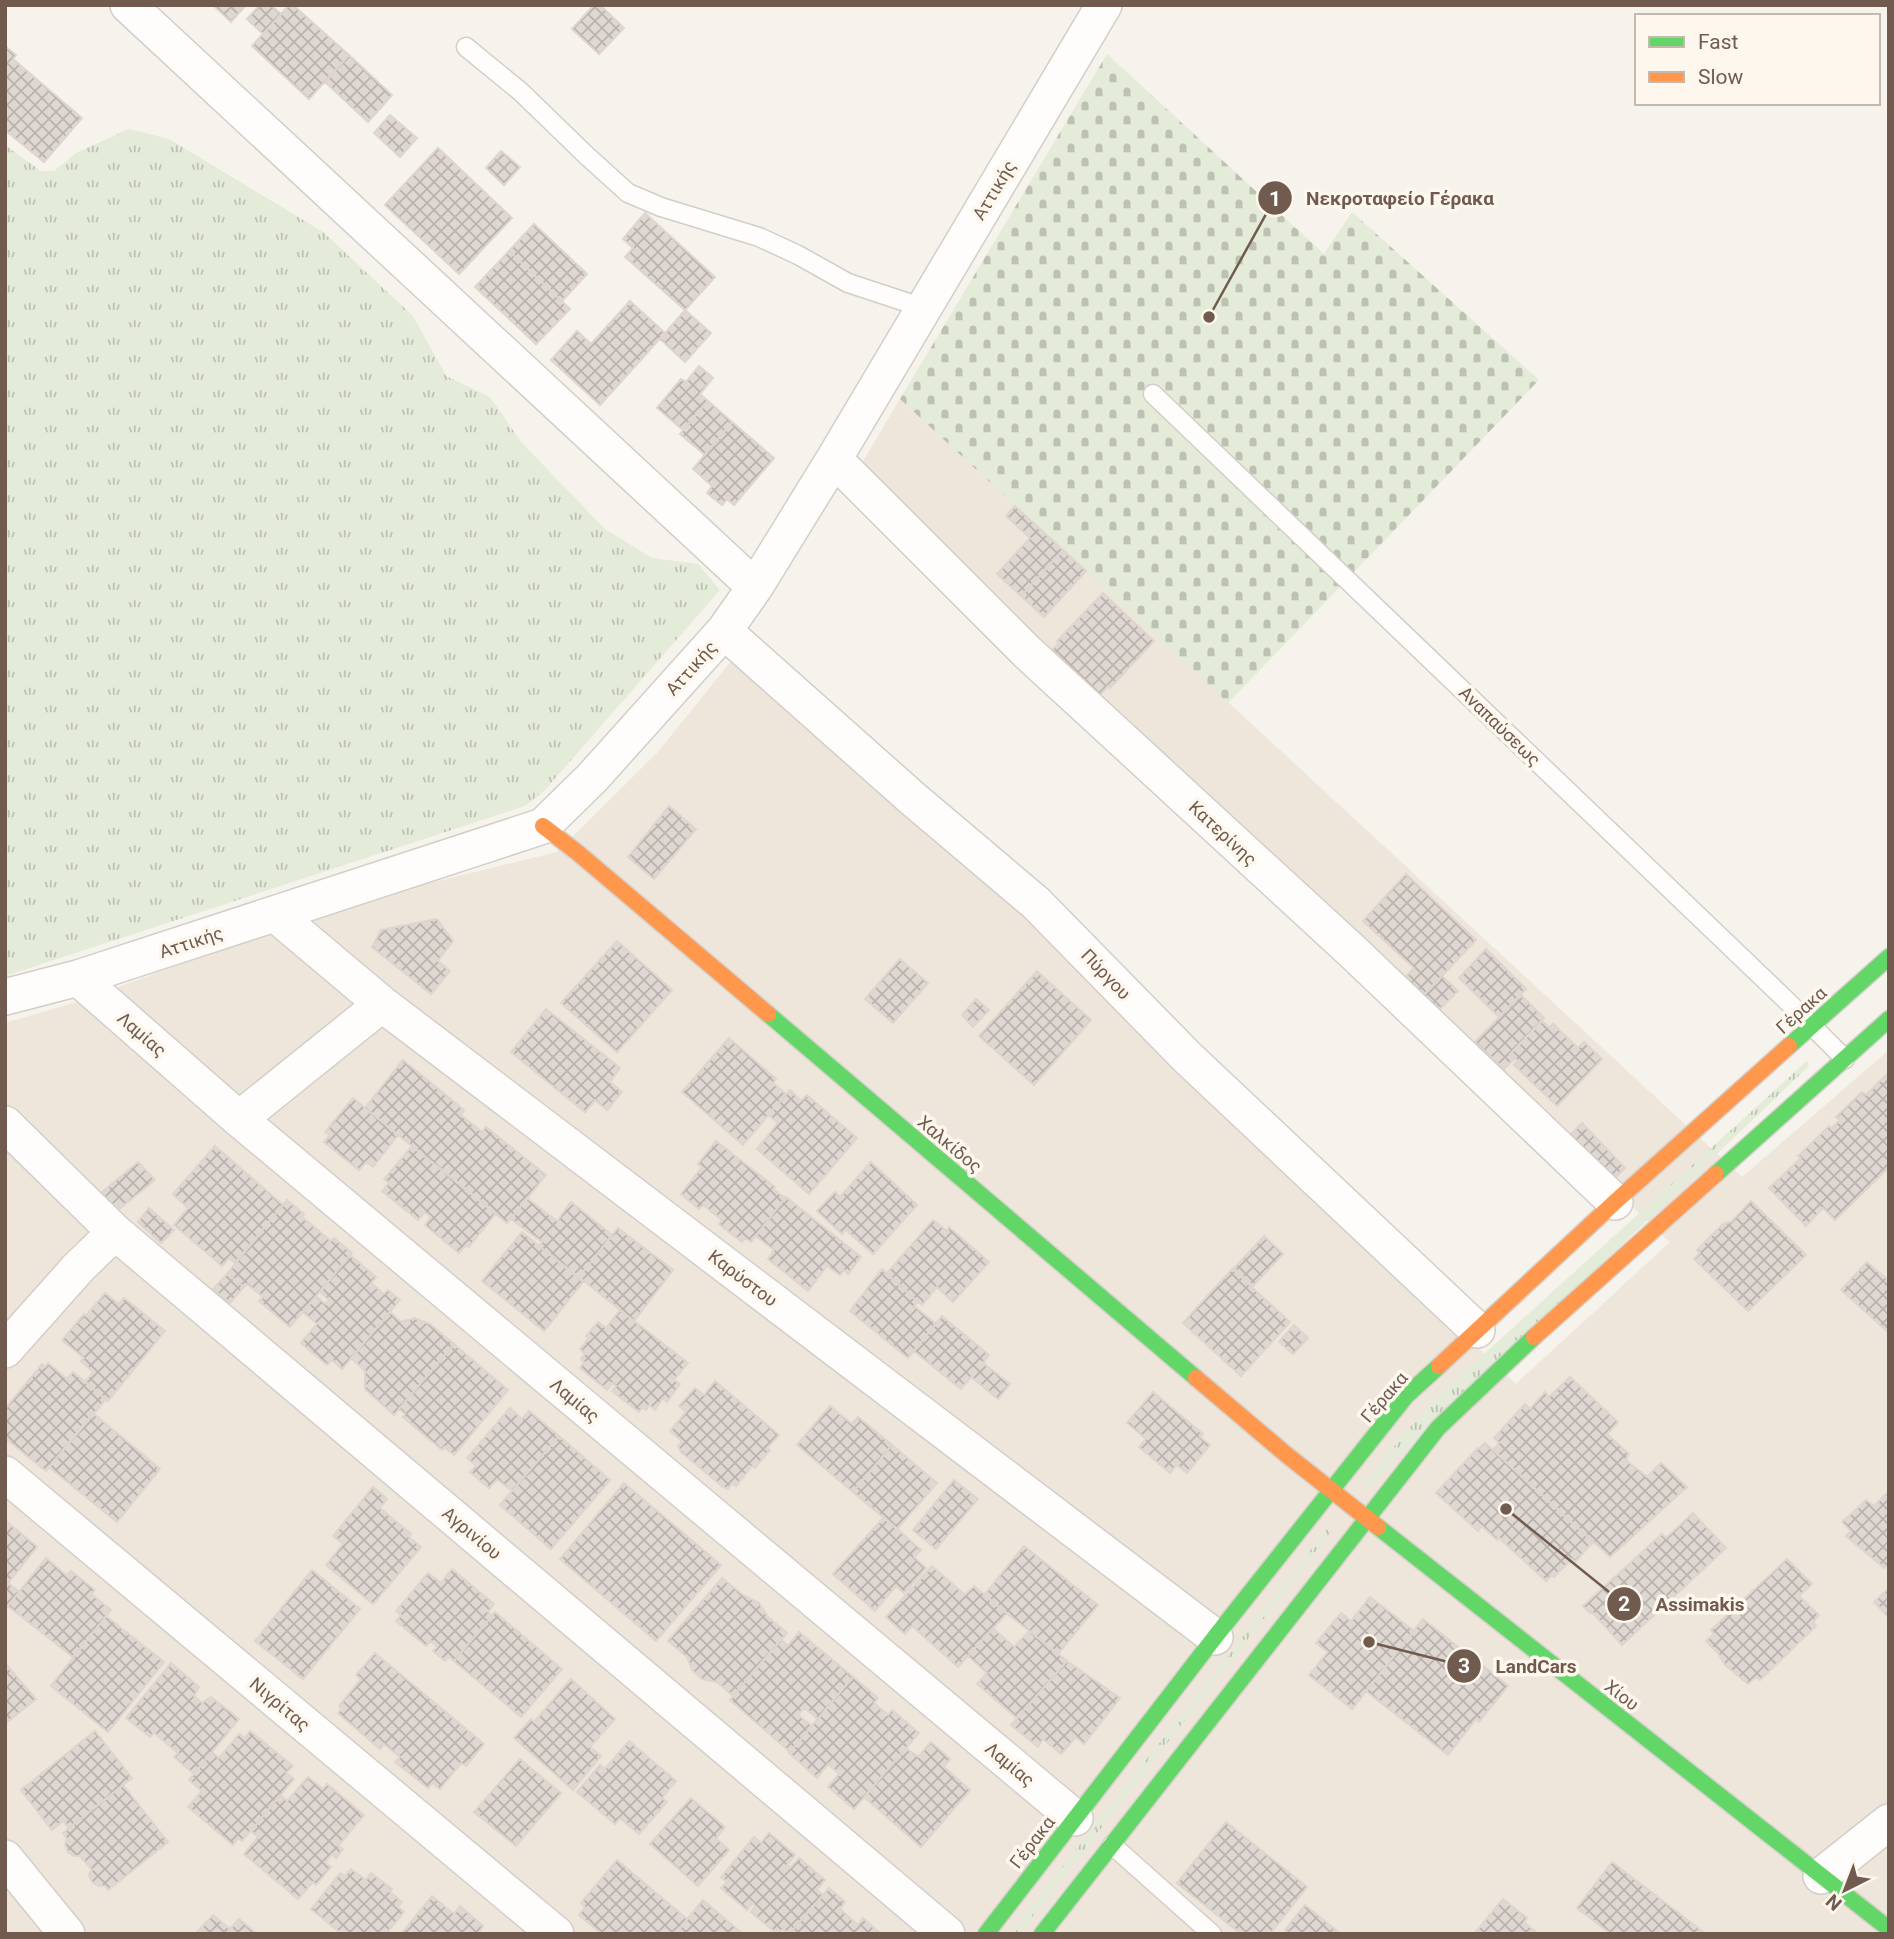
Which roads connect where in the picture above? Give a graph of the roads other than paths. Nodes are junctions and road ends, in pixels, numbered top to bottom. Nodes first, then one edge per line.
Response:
1 (128, 5) edge
2 (1104, 5) edge
3 (466, 47) dead end
4 (924, 308) junction
5 (1153, 394) dead end
6 (834, 459) junction
7 (755, 587) junction
8 (724, 631) junction
9 (543, 826) junction
10 (275, 915) junction
11 (1889, 957) edge
12 (78, 978) junction
13 (5, 997) edge
14 (382, 1004) junction
15 (1889, 1019) edge
16 (1812, 1027) junction
17 (1845, 1059) junction
18 (239, 1119) junction
19 (5, 1124) edge
20 (1615, 1202) junction
21 (115, 1232) junction
22 (1477, 1330) junction
23 (5, 1350) edge
24 (5, 1474) edge
25 (1332, 1491) junction
26 (1367, 1518) junction
27 (1215, 1637) junction
28 (1075, 1818) junction
29 (1889, 1822) edge
30 (1112, 1845) junction
31 (5, 1858) edge
32 (1821, 1876) junction
33 (1889, 1930) edge
34 (67, 1934) edge
35 (556, 1934) edge
36 (947, 1934) edge
37 (986, 1934) edge
38 (1042, 1934) edge
39 (1212, 1934) edge

1 - 7 street
2 - 4 street, Αττικής
3 - 4 lane
4 - 6 street, Αττικής
5 - 16 lane, Αναπαύσεως
6 - 7 street, Αττικής
6 - 20 street, Κατερίνης
7 - 8 street, Αττικής
8 - 9 street, Αττικής
8 - 22 street, Πύργου
9 - 10 street, Αττικής
9 - 25 street, Χαλκίδος
10 - 12 street, Αττικής
10 - 14 street, Καρύστου
11 - 16 street, Γέρακα
12 - 13 street, Αττικής
12 - 18 street, Λαμίας
14 - 18 street
14 - 27 street, Καρύστου
15 - 17 street
16 - 17 lane, Αναπαύσεως
16 - 20 street, Γέρακα
17 - 26 street
18 - 28 street, Λαμίας
19 - 21 street, Αγρινίου
20 - 22 street, Γέρακα
21 - 23 street
21 - 36 street, Αγρινίου
22 - 25 street, Γέρακα
24 - 35 street, Νιγρίτας
25 - 26 street, Χίου
25 - 27 street, Γέρακα
26 - 30 street
26 - 32 street, Χίου
27 - 28 street, Γέρακα
28 - 37 street, Γέρακα
29 - 32 street
30 - 38 street
30 - 39 lane
31 - 34 street
32 - 33 street, Χίου

